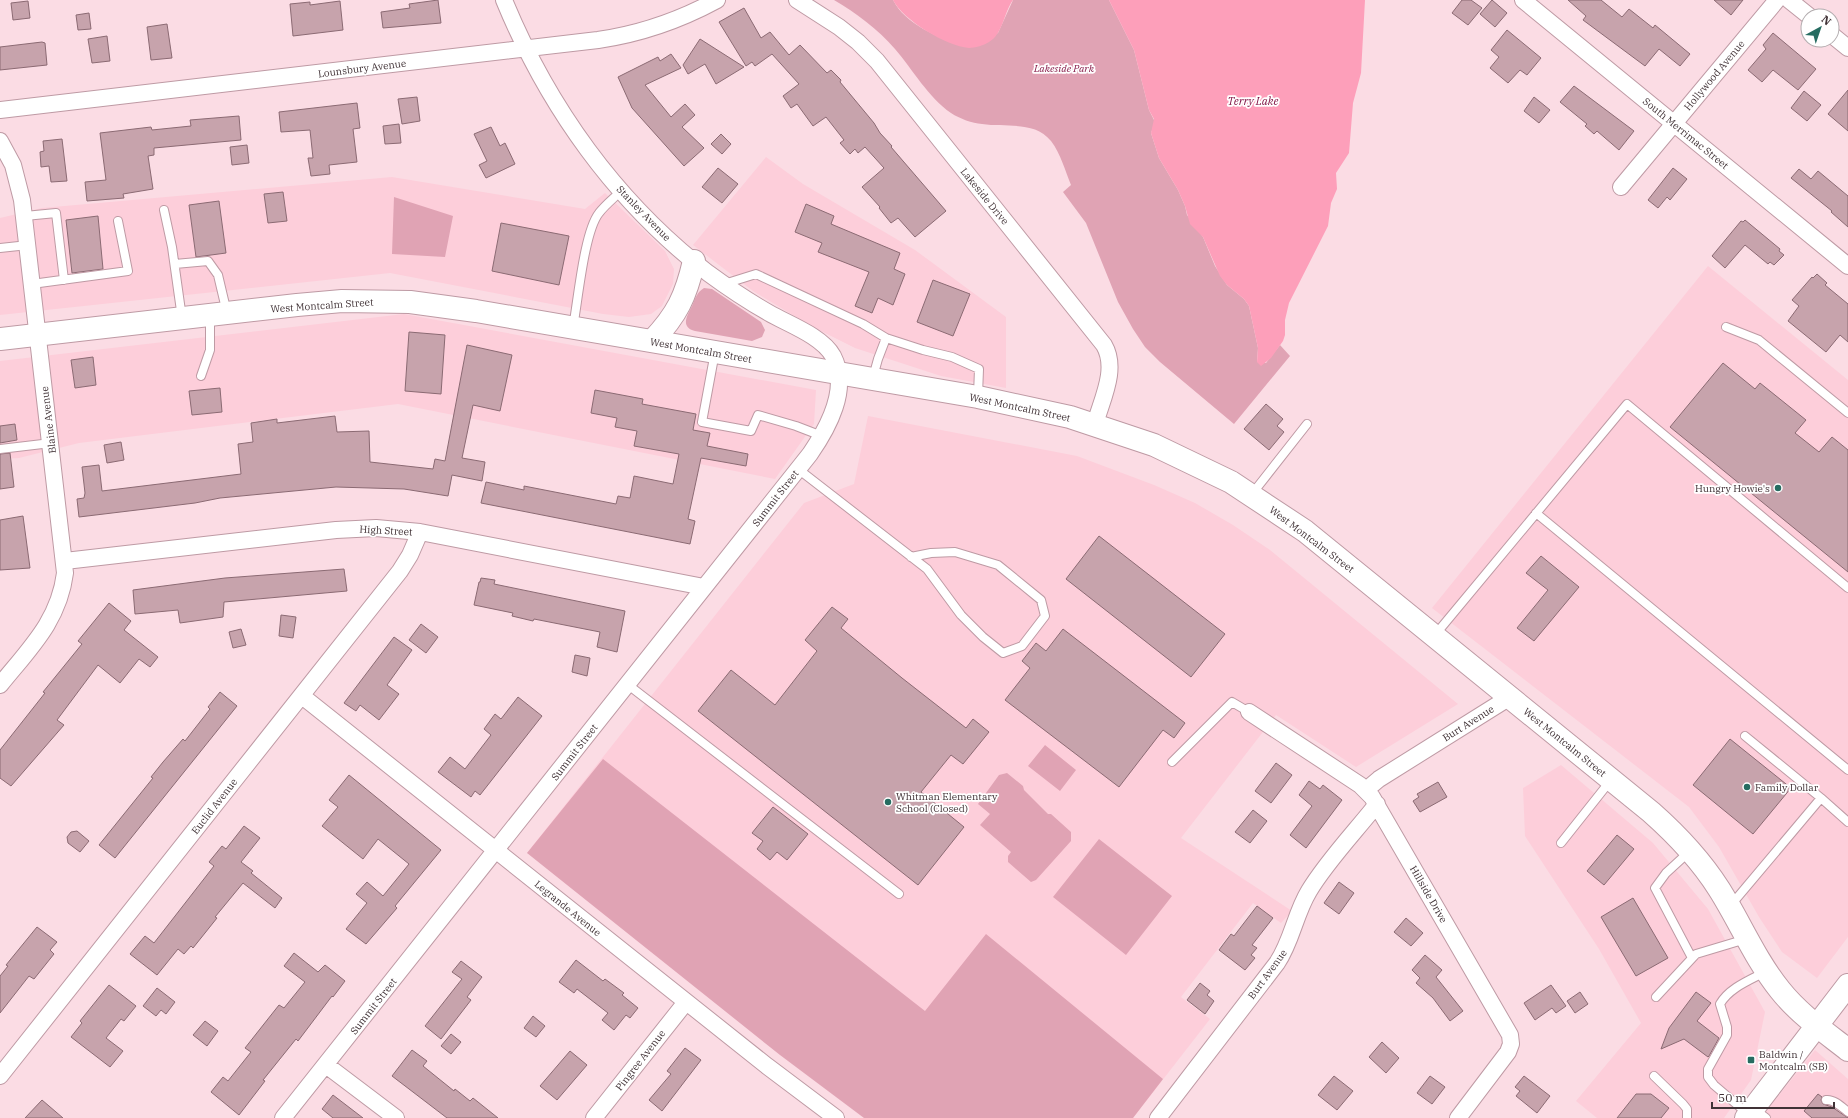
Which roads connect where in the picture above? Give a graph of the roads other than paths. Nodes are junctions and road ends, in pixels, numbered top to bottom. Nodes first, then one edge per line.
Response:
1 (504, 0) edge
2 (717, 0) edge
3 (797, 0) edge
4 (1523, 0) edge
5 (1777, 0) edge
6 (1789, 0) edge
7 (1800, 9) edge
8 (1840, 42) edge
9 (1848, 48) edge
10 (526, 49) junction
11 (0, 110) edge
12 (1674, 124) junction
13 (0, 141) edge
14 (1622, 187) dead end
15 (621, 191) junction
16 (164, 210) dead end
17 (24, 216) junction
18 (118, 221) dead end
19 (28, 245) junction
20 (0, 248) edge
21 (694, 261) junction
22 (175, 264) junction
23 (1848, 266) edge
24 (64, 280) junction
25 (32, 284) junction
26 (724, 284) junction
27 (218, 314) junction
28 (182, 318) junction
29 (1726, 327) dead end
30 (573, 328) junction
31 (38, 335) junction
32 (886, 338) junction
33 (0, 340) edge
34 (652, 341) junction
35 (714, 352) junction
36 (838, 374) junction
37 (201, 376) dead end
38 (872, 379) junction
39 (978, 397) junction
40 (1848, 413) edge
41 (1095, 424) junction
42 (1307, 424) dead end
43 (822, 436) junction
44 (51, 443) junction
45 (0, 449) edge
46 (798, 469) junction
47 (1251, 494) junction
48 (1536, 513) junction
49 (420, 532) junction
50 (911, 558) junction
51 (65, 561) junction
52 (704, 587) junction
53 (1848, 588) edge
54 (1435, 635) junction
55 (627, 684) junction
56 (0, 685) edge
57 (302, 696) junction
58 (1510, 697) junction
59 (1249, 712) joint
60 (1744, 736) dead end
61 (1172, 762) dead end
62 (1848, 770) edge
63 (1611, 779) junction
64 (1366, 790) junction
65 (1821, 798) junction
66 (1377, 804) junction
67 (1848, 822) edge
68 (1561, 843) dead end
69 (496, 850) junction
70 (1691, 851) junction
71 (899, 894) dead end
72 (1729, 907) junction
73 (1747, 939) junction
74 (1692, 958) junction
75 (1766, 971) junction
76 (1848, 985) edge
77 (1656, 997) dead end
78 (686, 1002) junction
79 (1817, 1025) junction
80 (1848, 1050) edge
81 (326, 1065) junction
82 (0, 1076) edge
83 (1654, 1076) dead end
84 (1826, 1100) dead end
85 (1848, 1112) edge
86 (1753, 1115) edge
87 (283, 1118) edge
88 (396, 1118) edge
89 (594, 1118) edge
90 (836, 1118) edge
91 (1158, 1118) edge
92 (1458, 1118) edge
93 (1687, 1118) edge

1 - 10 street, Stanley Avenue
2 - 10 street, Lounsbury Avenue
3 - 41 street, Lakeside Drive
4 - 12 street, South Merrimac Street
5 - 12 street, Hollywood Avenue
6 - 7 street
8 - 9 street
10 - 11 street, Lounsbury Avenue
10 - 15 street, Stanley Avenue
12 - 14 street, Hollywood Avenue
12 - 23 street, South Merrimac Street
13 - 17 street, Blaine Avenue
15 - 21 street, Stanley Avenue
15 - 30 lane
16 - 22 lane
17 - 19 street, Blaine Avenue
17 - 24 lane
18 - 24 lane
19 - 20 lane
19 - 25 street, Blaine Avenue
21 - 26 street, Stanley Avenue
21 - 34 main road
22 - 27 lane
22 - 28 lane
24 - 25 lane
25 - 31 street, Blaine Avenue
26 - 32 lane
26 - 36 street, Stanley Avenue
27 - 28 main road, West Montcalm Street
27 - 30 main road, West Montcalm Street
27 - 37 lane
28 - 31 main road, West Montcalm Street
29 - 40 lane
30 - 34 main road, West Montcalm Street
31 - 33 main road, West Montcalm Street
31 - 44 street, Blaine Avenue
32 - 38 lane
32 - 39 lane
34 - 35 main road, West Montcalm Street
35 - 36 main road, West Montcalm Street
35 - 43 lane
36 - 38 main road, West Montcalm Street
36 - 43 street, Summit Street
38 - 39 main road, West Montcalm Street
39 - 41 main road, West Montcalm Street
41 - 47 main road, West Montcalm Street
42 - 47 lane
43 - 46 street, Summit Street
44 - 45 lane
44 - 51 street, Blaine Avenue
46 - 50 lane
46 - 52 street, Summit Street
47 - 54 main road, West Montcalm Street
48 - 53 lane
48 - 54 lane
48 - 62 lane
49 - 51 street, High Street
49 - 52 street, High Street
49 - 57 street, Euclid Avenue
50 - 50 lane
51 - 56 street, Blaine Avenue
52 - 55 street, Summit Street
54 - 58 main road, West Montcalm Street
55 - 69 street, Summit Street
55 - 71 lane
57 - 69 street, Legrande Avenue
57 - 82 street, Euclid Avenue
58 - 63 main road, West Montcalm Street
58 - 64 street, Burt Avenue
59 - 61 lane
59 - 64 street, Hillside Drive
60 - 65 lane
63 - 68 lane
63 - 70 main road, West Montcalm Street
64 - 66 street, Hillside Drive
65 - 67 lane
65 - 72 lane
66 - 91 street, Burt Avenue
66 - 92 street, Hillside Drive
69 - 78 street, Legrande Avenue
69 - 81 street, Summit Street
70 - 72 main road, West Montcalm Street
70 - 74 lane
72 - 73 main road, West Montcalm Street
73 - 74 lane
73 - 75 main road, West Montcalm Street
74 - 77 lane
75 - 79 main road, West Montcalm Street
75 - 86 lane
76 - 79 main road
78 - 89 street, Pingree Avenue
78 - 90 street, Legrande Avenue
79 - 80 main road, West Montcalm Street
79 - 86 main road
81 - 87 street, Summit Street
81 - 88 street
83 - 93 lane
84 - 85 lane

